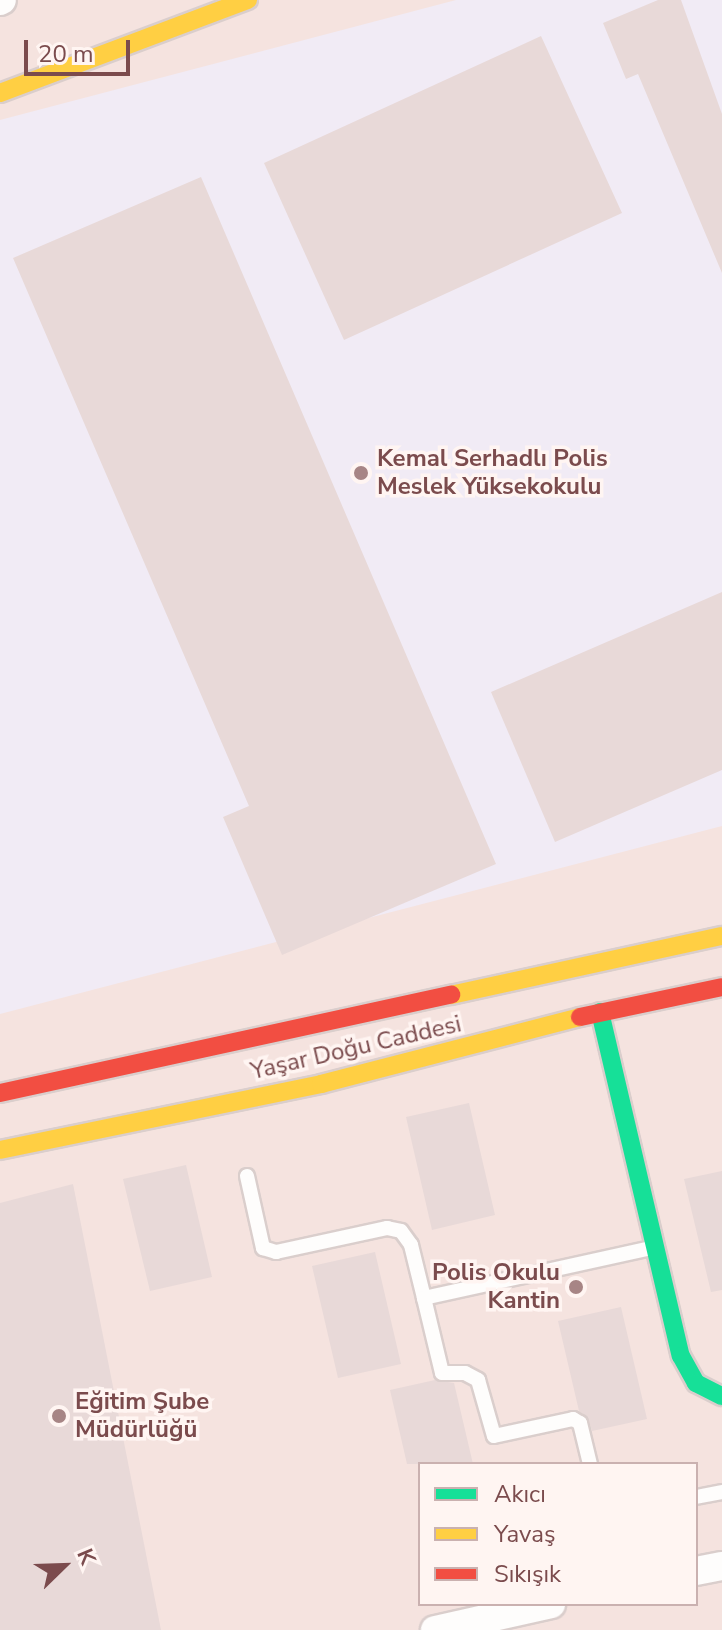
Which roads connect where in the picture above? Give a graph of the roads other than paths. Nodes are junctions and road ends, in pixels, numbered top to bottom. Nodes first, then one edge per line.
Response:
1 (248, 0) edge
2 (0, 93) edge
3 (722, 936) edge
4 (722, 987) edge
5 (600, 1012) junction
6 (0, 1093) edge
7 (0, 1150) edge
8 (247, 1176) dead end
9 (656, 1247) junction
10 (424, 1298) junction
11 (722, 1396) edge
12 (590, 1462) edge
13 (722, 1492) edge
14 (698, 1497) edge
15 (722, 1566) edge
16 (698, 1571) edge
17 (542, 1606) edge
18 (435, 1630) edge

1 - 2 main road
3 - 6 main road, Yaşar Doğu Caddesi
4 - 5 main road, Yaşar Doğu Caddesi
5 - 7 main road, Yaşar Doğu Caddesi
5 - 9 main road
8 - 10 lane
9 - 10 lane
9 - 11 main road
10 - 12 lane
13 - 14 lane
15 - 16 street
17 - 18 street

